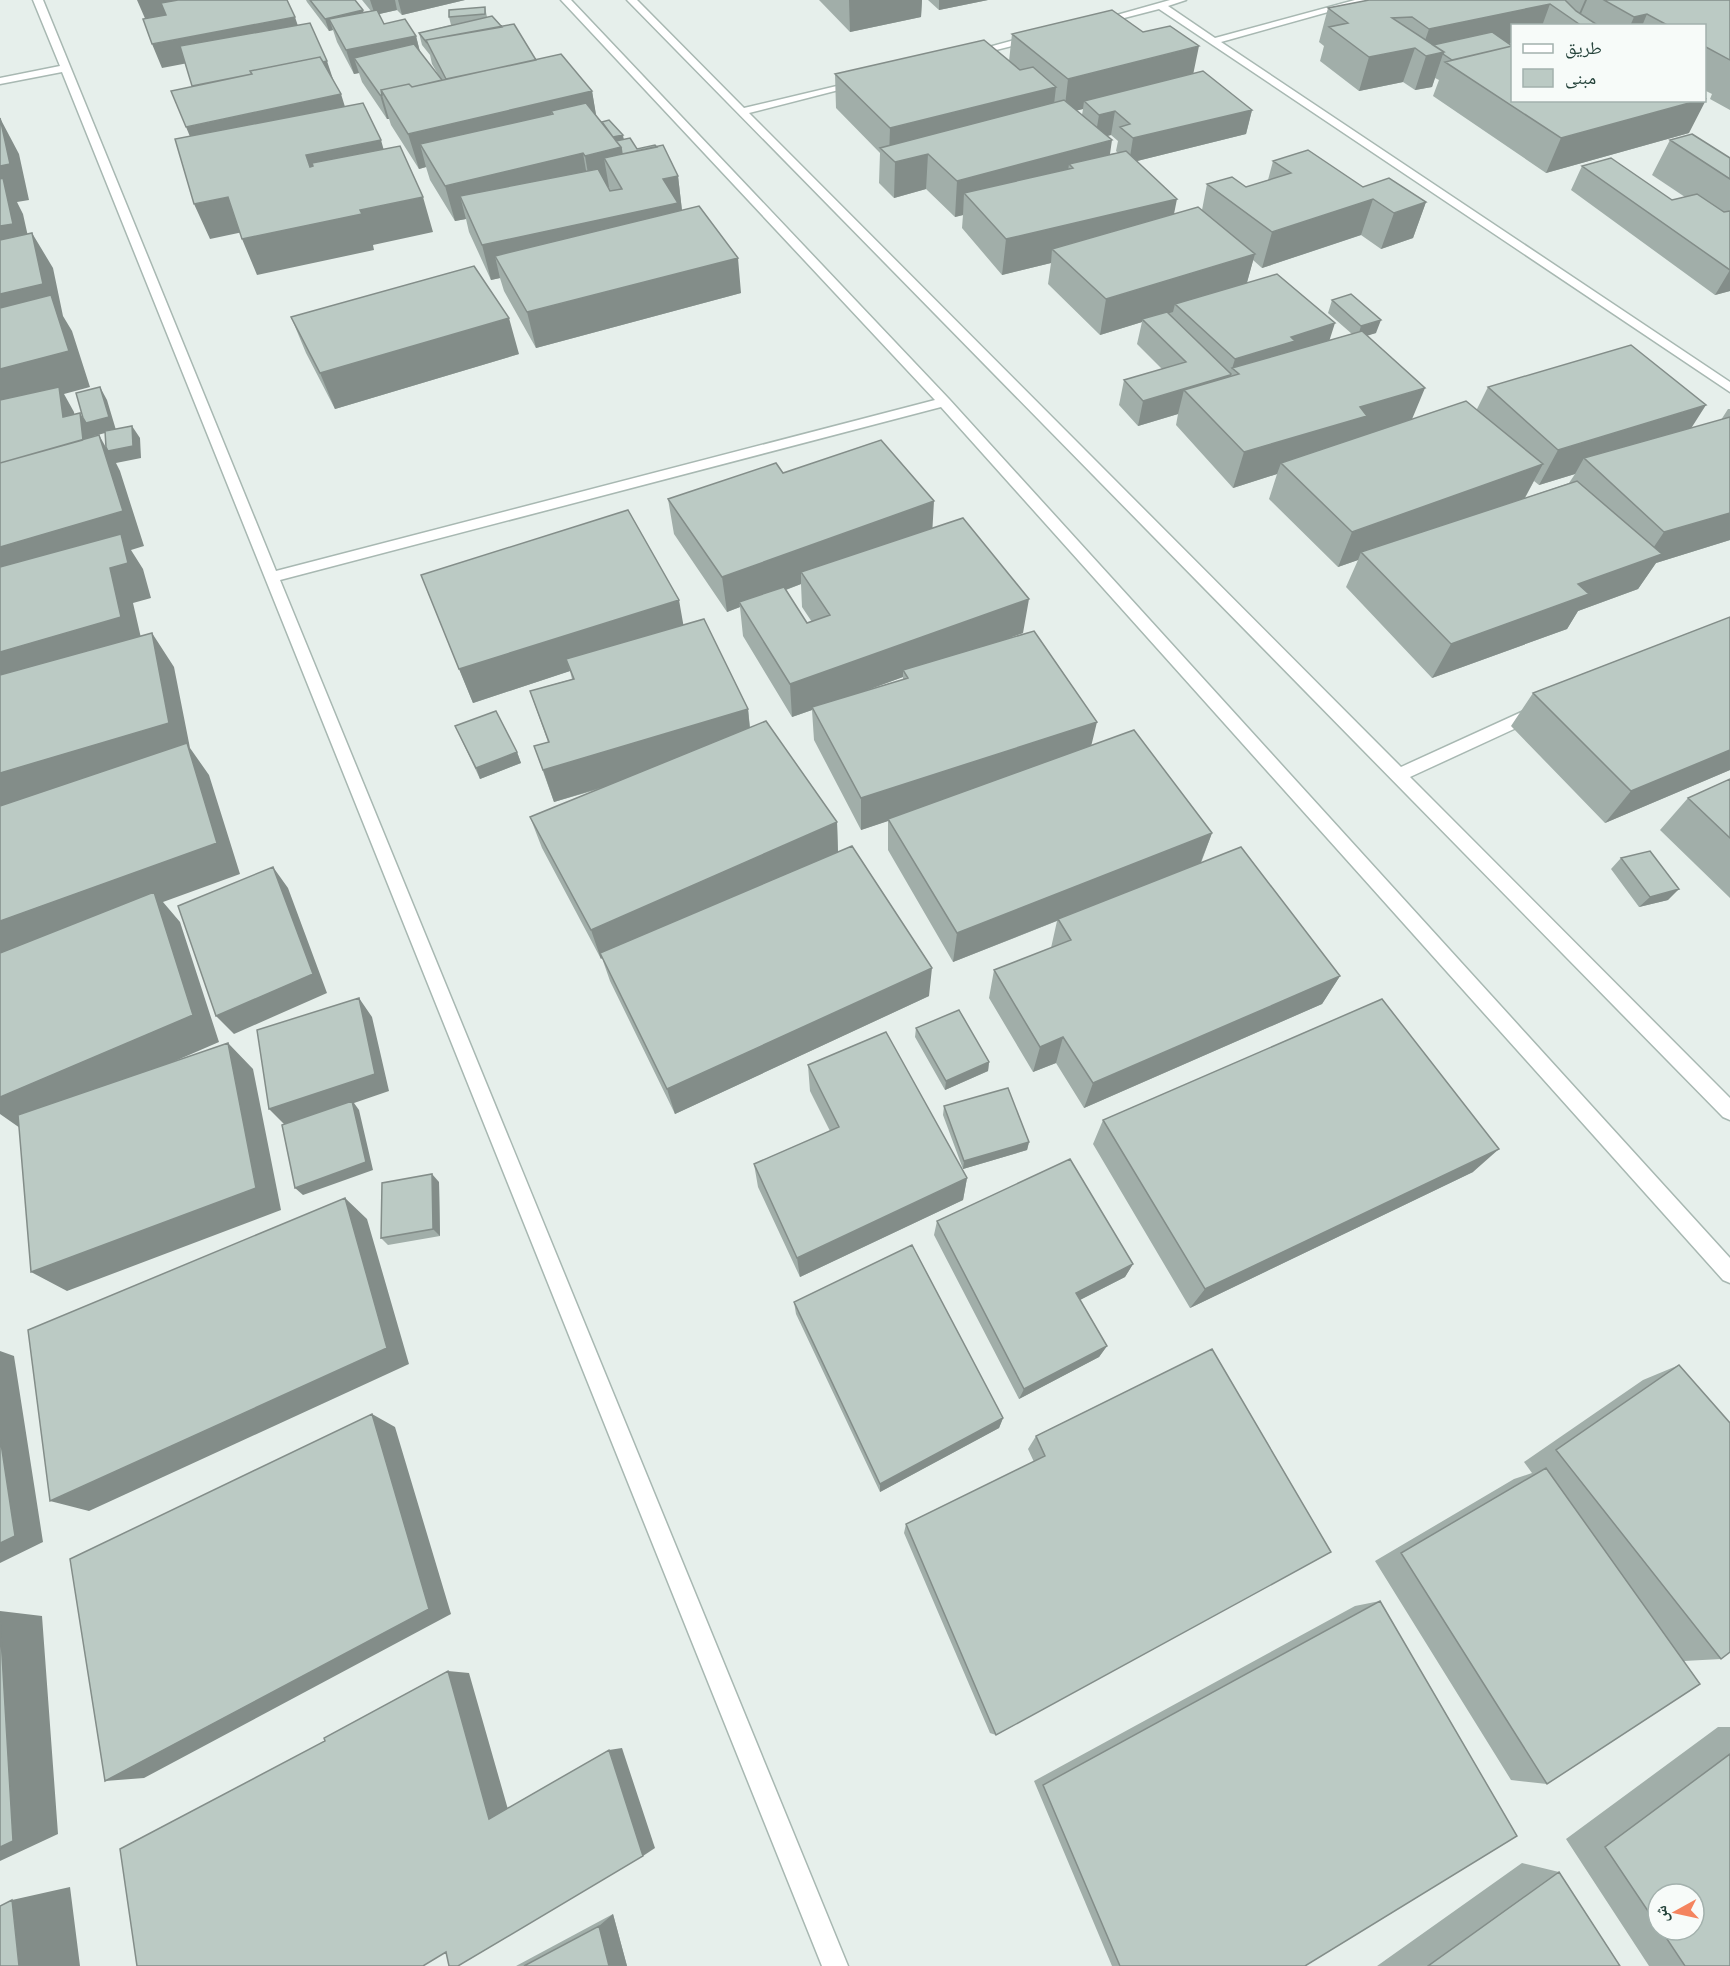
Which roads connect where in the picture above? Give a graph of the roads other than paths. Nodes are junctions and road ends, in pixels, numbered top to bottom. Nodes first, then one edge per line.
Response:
1 (38, 0) edge
2 (566, 0) edge
3 (632, 0) edge
4 (1181, 0) edge
5 (1366, 0) edge
6 (1161, 6) junction
7 (1091, 24) edge
8 (1045, 35) edge
9 (1213, 41) junction
10 (964, 56) edge
11 (65, 68) junction
12 (871, 79) edge
13 (0, 81) edge
14 (743, 111) junction
15 (1730, 388) edge
16 (944, 402) junction
17 (271, 577) junction
18 (1548, 706) edge
19 (1399, 775) junction
20 (1730, 1111) edge
21 (1730, 1273) edge
22 (835, 1966) edge

1 - 11 street
2 - 16 street
3 - 14 street
4 - 6 street
5 - 9 street
6 - 7 street
6 - 9 street
8 - 10 street
9 - 15 street
11 - 13 street
11 - 17 street
12 - 14 street
14 - 19 street
16 - 17 street
16 - 21 street
17 - 22 street
18 - 19 street
19 - 20 street

